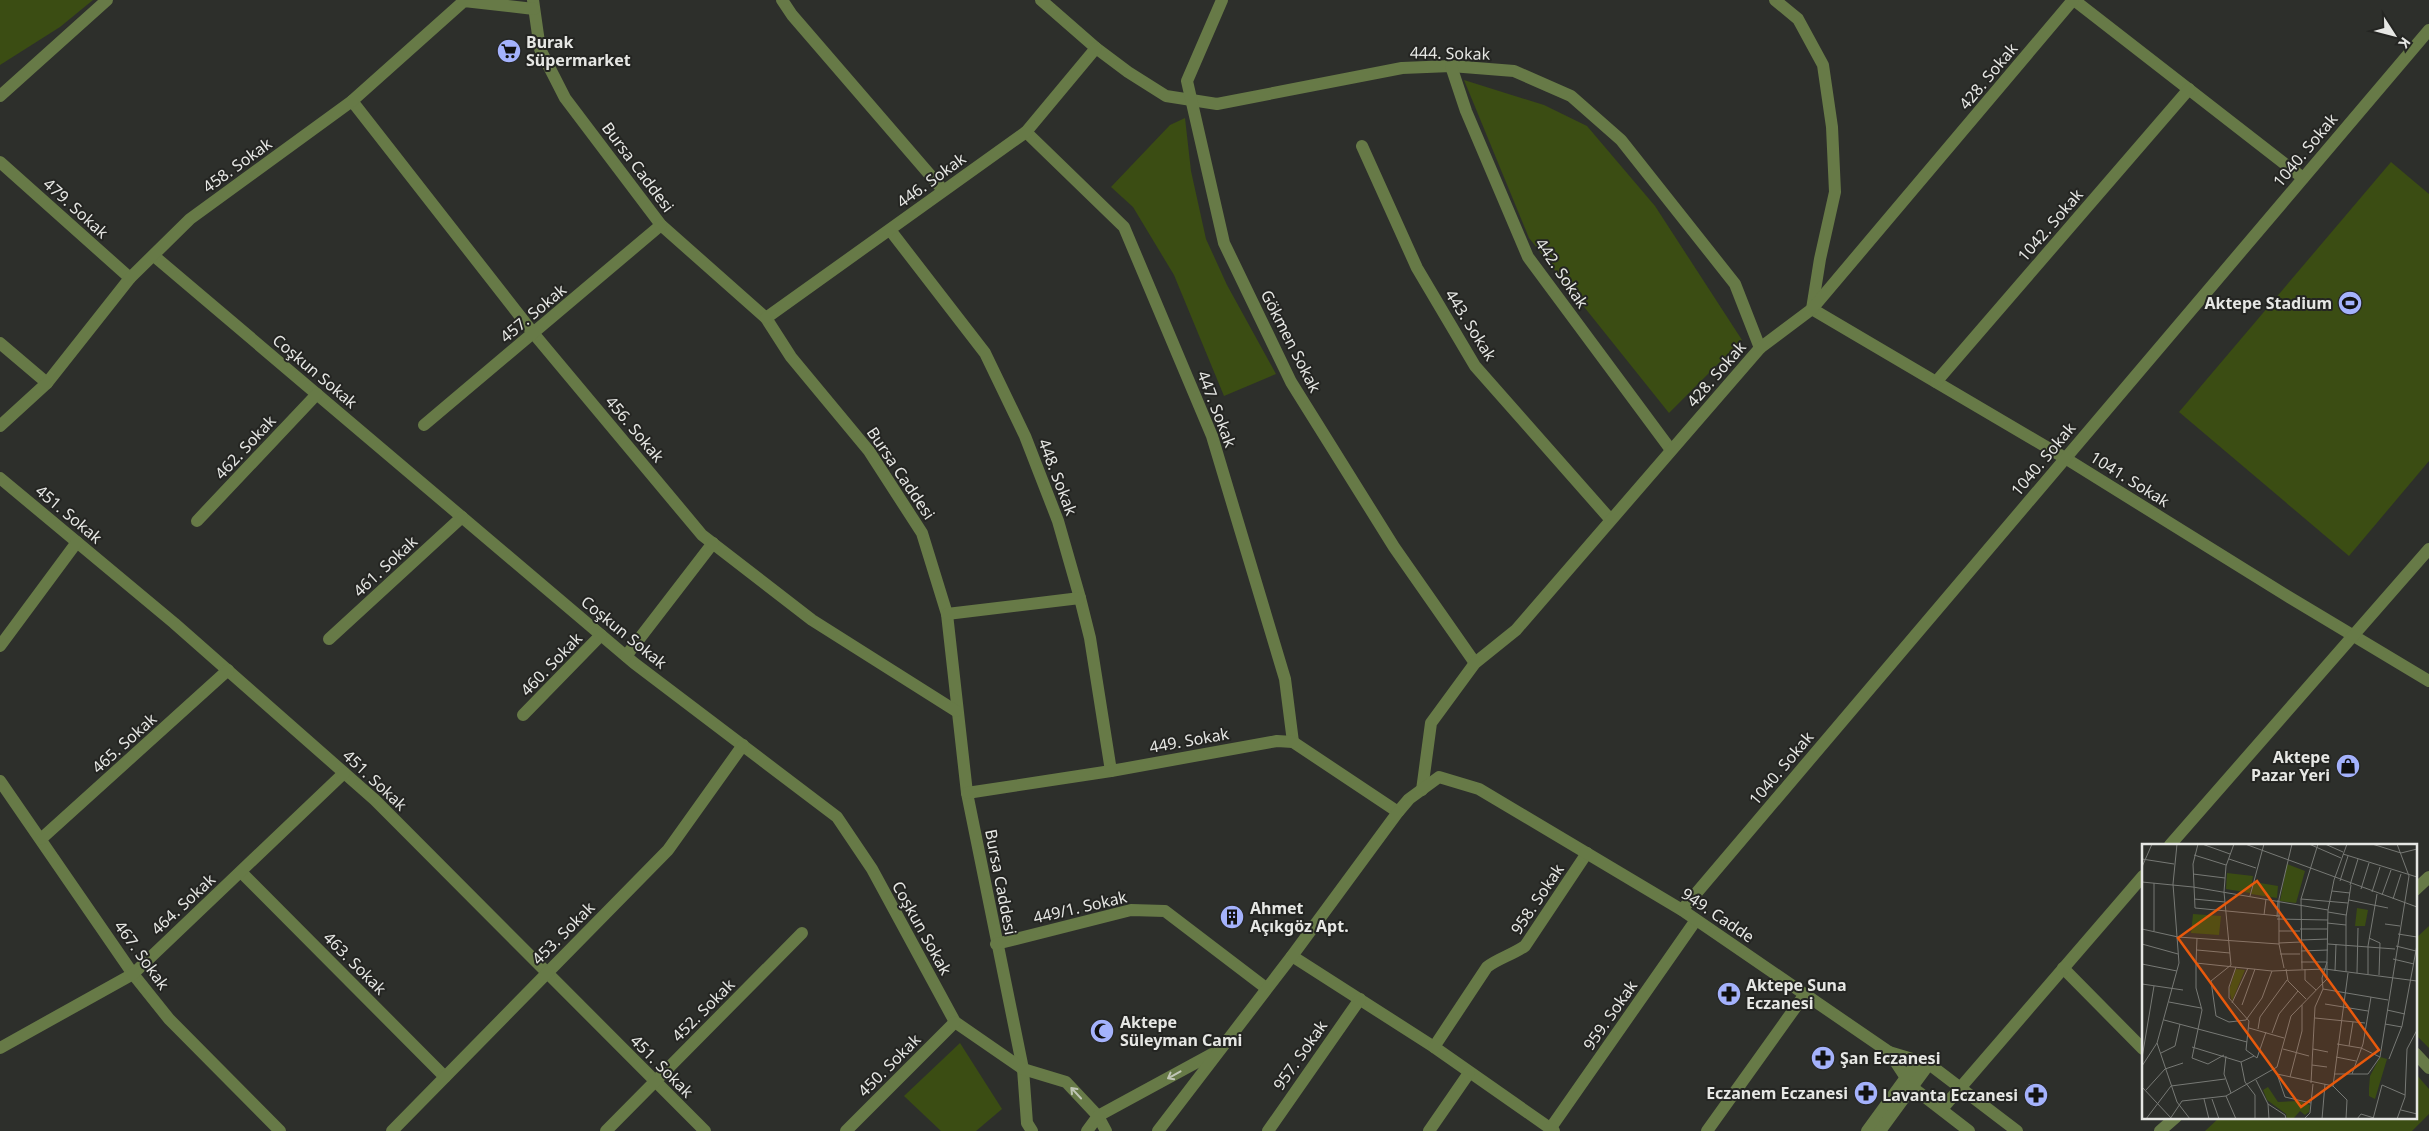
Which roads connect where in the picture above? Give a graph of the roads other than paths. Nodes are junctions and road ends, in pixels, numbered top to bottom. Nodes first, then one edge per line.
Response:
1 (107, 0) edge
2 (462, 0) edge
3 (782, 0) edge
4 (1041, 0) edge
5 (1222, 0) edge
6 (1775, 0) edge
7 (2074, 0) edge
8 (534, 5) edge
9 (2429, 30) edge
10 (1096, 48) junction
11 (1451, 66) junction
12 (2189, 89) junction
13 (0, 96) edge
14 (1189, 100) junction
15 (352, 101) junction
16 (1026, 132) junction
17 (1362, 146) dead end
18 (0, 162) edge
19 (2303, 178) junction
20 (943, 190) junction
21 (661, 225) junction
22 (890, 230) junction
23 (154, 256) junction
24 (130, 278) junction
25 (1812, 309) junction
26 (766, 318) junction
27 (534, 334) junction
28 (0, 343) edge
29 (1760, 348) junction
30 (1936, 382) junction
31 (47, 383) junction
32 (317, 394) junction
33 (0, 426) edge
34 (424, 426) dead end
35 (1671, 450) junction
36 (2065, 458) junction
37 (0, 478) edge
38 (462, 517) junction
39 (1610, 519) junction
40 (197, 521) dead end
41 (76, 542) junction
42 (713, 543) junction
43 (2429, 550) edge
44 (1080, 598) junction
45 (947, 614) junction
46 (2352, 634) junction
47 (601, 635) junction
48 (329, 639) dead end
49 (0, 646) edge
50 (626, 656) junction
51 (1475, 663) junction
52 (228, 670) junction
53 (2429, 681) edge
54 (956, 711) junction
55 (524, 715) dead end
56 (1293, 742) junction
57 (743, 745) junction
58 (1111, 771) junction
59 (344, 773) junction
60 (0, 781) edge
61 (1422, 790) junction
62 (967, 793) junction
63 (1398, 812) junction
64 (41, 839) junction
65 (2171, 844) edge
66 (1587, 853) junction
67 (242, 872) junction
68 (2429, 876) edge
69 (2142, 877) edge
70 (2416, 889) edge
71 (1682, 910) junction
72 (1696, 920) junction
73 (802, 933) dead end
74 (996, 944) junction
75 (1292, 956) junction
76 (2063, 968) junction
77 (547, 973) junction
78 (133, 974) junction
79 (1266, 988) junction
80 (1805, 994) junction
81 (1360, 998) junction
82 (955, 1022) junction
83 (1434, 1047) junction
84 (0, 1048) edge
85 (2142, 1048) edge
86 (1217, 1051) junction
87 (1889, 1052) junction
88 (2416, 1054) edge
89 (1923, 1062) junction
90 (2429, 1068) edge
91 (1023, 1069) junction
92 (1469, 1073) junction
93 (445, 1077) junction
94 (655, 1082) junction
95 (1909, 1082) junction
96 (1960, 1088) junction
97 (1942, 1109) junction
98 (1098, 1116) junction
99 (2175, 1118) edge
100 (1552, 1130) edge
101 (280, 1131) edge
102 (392, 1131) edge
103 (606, 1131) edge
104 (704, 1131) edge
105 (846, 1131) edge
106 (1032, 1131) edge
107 (1087, 1131) edge
108 (1106, 1131) edge
109 (1158, 1131) edge
110 (1268, 1131) edge
111 (1429, 1131) edge
112 (1707, 1131) edge
113 (1867, 1131) edge
114 (1880, 1131) edge
115 (1969, 1131) edge
116 (2017, 1131) edge
117 (2160, 1131) edge

1 - 13 street
2 - 8 street, 458. Sokak
2 - 15 street, 458. Sokak
3 - 20 street
4 - 10 street, 444. Sokak
5 - 14 street, Gökmen Sokak
6 - 25 street
7 - 12 street, 428. Sokak
7 - 25 street, 428. Sokak
8 - 21 street, Bursa Caddesi
9 - 19 street, 1040. Sokak
10 - 14 street, 444. Sokak
10 - 16 street, 446. Sokak
11 - 14 street, 444. Sokak
11 - 29 street, 444. Sokak
11 - 35 street, 442. Sokak
12 - 19 street, 428. Sokak
12 - 30 street, 1042. Sokak
14 - 51 street, Gökmen Sokak
15 - 23 street, 458. Sokak
15 - 27 street, 456. Sokak
16 - 20 street, 446. Sokak
16 - 56 street, 447. Sokak
17 - 39 street, 443. Sokak
18 - 24 street, 479. Sokak
19 - 36 street, 1040. Sokak
20 - 22 street, 446. Sokak
21 - 26 street, Bursa Caddesi
21 - 27 street, 457. Sokak
22 - 26 street, 446. Sokak
22 - 44 street, 448. Sokak
23 - 24 street, 458. Sokak
23 - 32 street, Coşkun Sokak
24 - 31 street, 458. Sokak
25 - 29 street, 428. Sokak
25 - 30 street, 1041. Sokak
26 - 45 street, Bursa Caddesi
27 - 34 street, 457. Sokak
27 - 42 street, 456. Sokak
28 - 31 street
29 - 35 street, 428. Sokak
30 - 36 street, 1041. Sokak
31 - 33 street, 458. Sokak
32 - 38 street, Coşkun Sokak
32 - 40 street, 462. Sokak
35 - 39 street, 428. Sokak
36 - 46 street, 1041. Sokak
36 - 71 street, 1040. Sokak
37 - 41 street, 451. Sokak
38 - 47 street, Coşkun Sokak
38 - 48 street, 461. Sokak
39 - 51 street, 428. Sokak
41 - 49 street
41 - 52 street, 451. Sokak
42 - 50 street
42 - 54 street, 456. Sokak
43 - 46 street
44 - 45 street
44 - 58 street, 448. Sokak
45 - 54 street, Bursa Caddesi
46 - 53 street, 1041. Sokak
46 - 65 street
47 - 50 street, Coşkun Sokak
47 - 55 street, 460. Sokak
50 - 57 street, Coşkun Sokak
51 - 61 street, 428. Sokak
52 - 59 street, 451. Sokak
52 - 64 street, 465. Sokak
54 - 62 street, Bursa Caddesi
56 - 58 street, 449. Sokak
56 - 63 street
57 - 77 street, 453. Sokak
57 - 82 street, Coşkun Sokak
58 - 62 street, 449. Sokak
59 - 67 street, 464. Sokak
59 - 77 street, 451. Sokak
60 - 64 street, 467. Sokak
61 - 63 street
61 - 66 street, 949. Cadde
62 - 74 street, Bursa Caddesi
63 - 75 street
64 - 78 street, 467. Sokak
66 - 71 street, 949. Cadde
66 - 83 street, 958. Sokak
67 - 78 street, 464. Sokak
67 - 93 street, 463. Sokak
68 - 70 street
69 - 76 street
71 - 72 street, 949. Cadde
72 - 80 street, 949. Cadde
72 - 100 street, 959. Sokak
73 - 94 street, 452. Sokak
74 - 79 street, 449/1. Sokak
74 - 91 street, Bursa Caddesi
75 - 79 street
75 - 81 street
76 - 85 street
76 - 96 street
77 - 93 street, 453. Sokak
77 - 94 street, 451. Sokak
78 - 84 street, 464. Sokak
78 - 101 street, 467. Sokak
79 - 86 street
80 - 87 street, 949. Cadde
80 - 112 street
81 - 83 street
81 - 110 street, 957. Sokak
82 - 91 street, Coşkun Sokak
82 - 105 street, 450. Sokak
83 - 92 street
86 -> 98 street
86 - 109 street
87 - 89 street
87 - 95 street, 949. Cadde
88 - 90 street
89 - 95 street
89 - 96 street
98 -> 91 street, Coşkun Sokak
91 - 106 street, Bursa Caddesi
92 - 100 street
92 - 111 street
93 - 102 street, 453. Sokak
94 - 103 street, 452. Sokak
94 - 104 street, 451. Sokak
95 - 97 street, 949. Cadde
95 - 113 street
95 - 114 street
96 - 97 street
96 - 116 street
97 - 115 street, 949. Cadde
98 - 107 street
98 - 108 street, Coşkun Sokak
99 - 117 street

